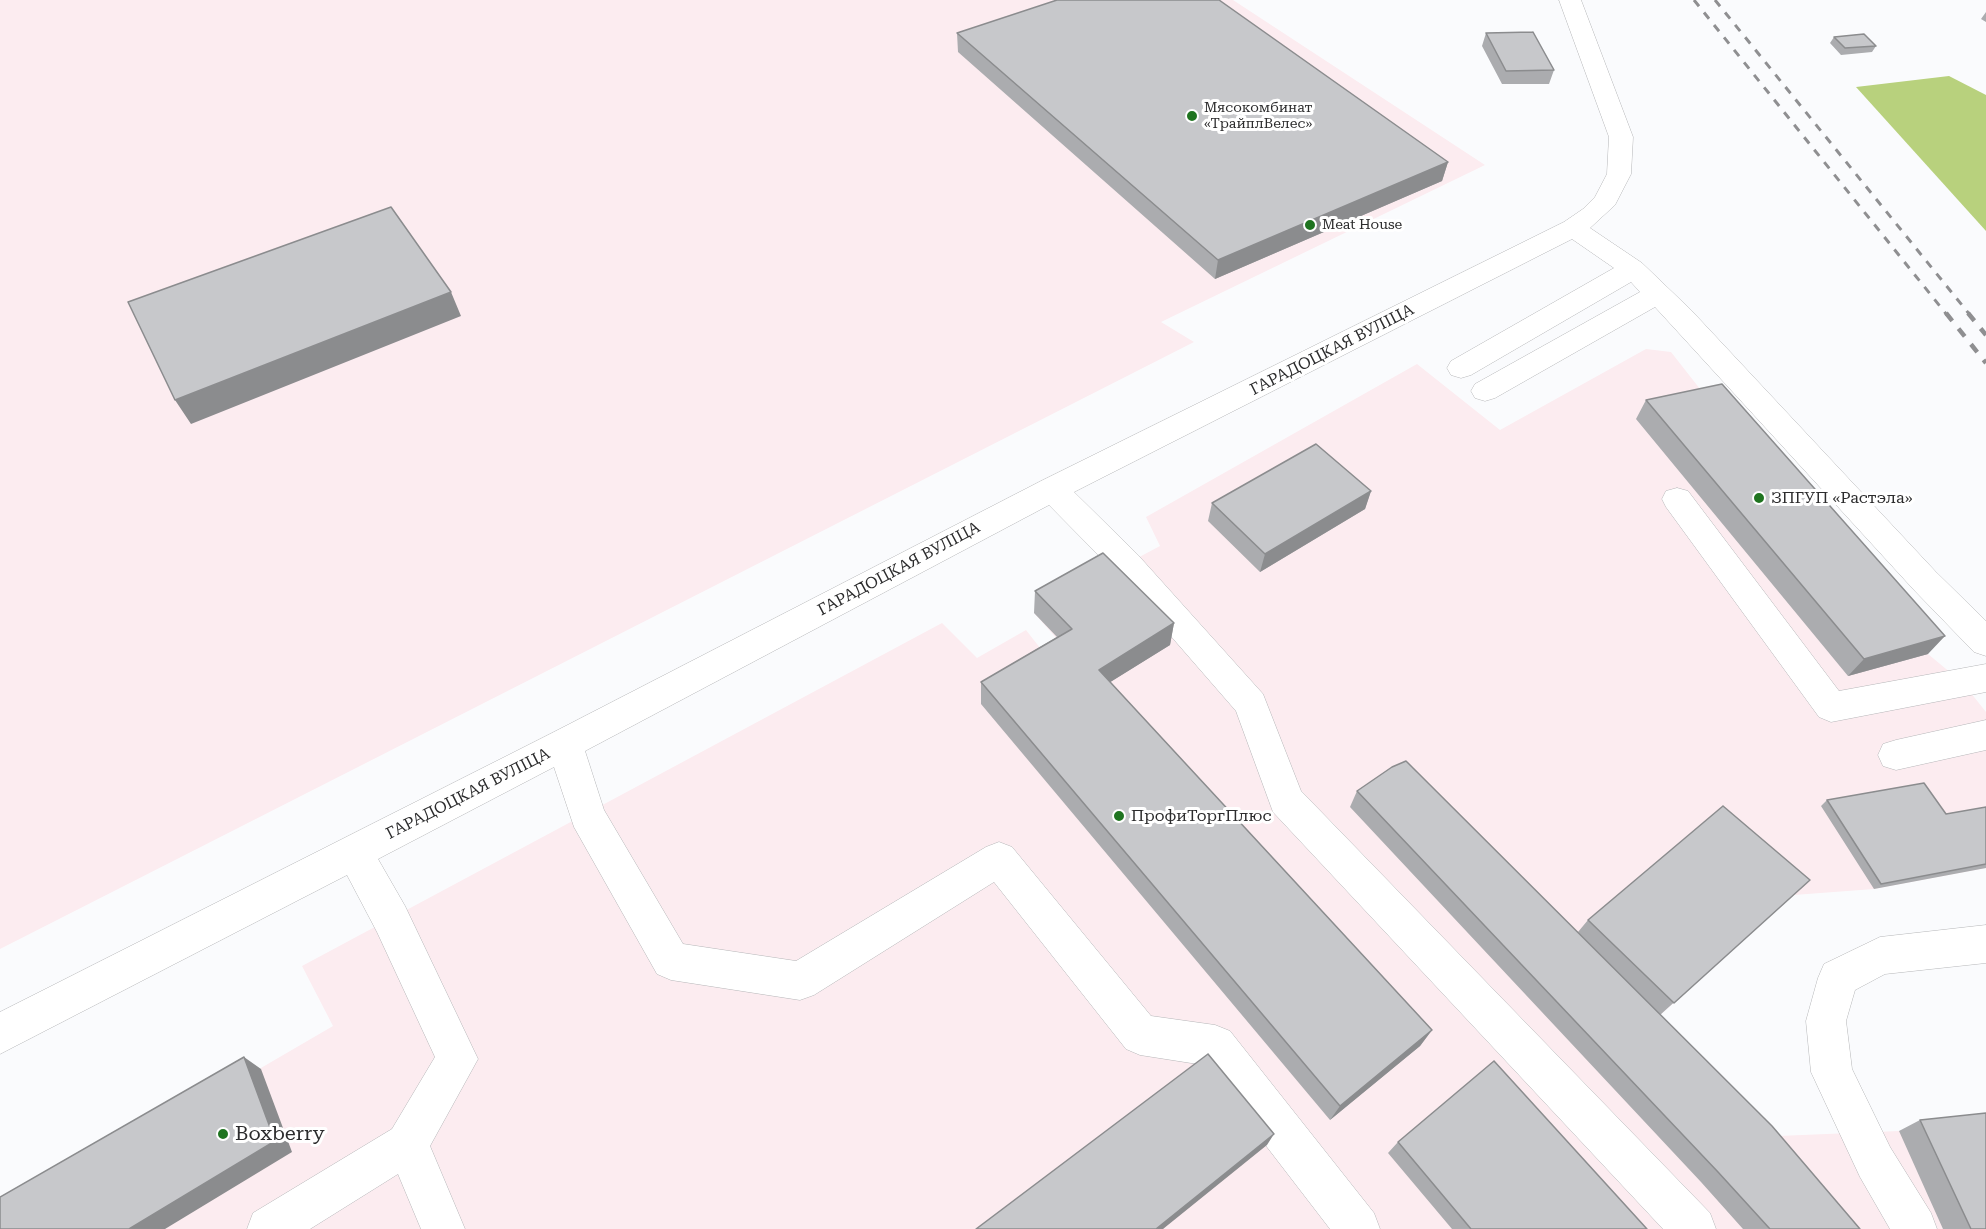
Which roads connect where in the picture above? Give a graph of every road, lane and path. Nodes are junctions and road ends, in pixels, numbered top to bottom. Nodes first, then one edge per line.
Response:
1 (1570, 0) edge
2 (1573, 228) junction
3 (1633, 269) junction
4 (1657, 294) junction
5 (1461, 368) dead end
6 (1485, 391) dead end
7 (1052, 489) junction
8 (1677, 500) dead end
9 (1986, 642) edge
10 (1986, 678) edge
11 (1986, 735) edge
12 (565, 744) junction
13 (1896, 755) dead end
14 (356, 852) junction
15 (1986, 944) edge
16 (0, 1034) edge
17 (407, 1144) junction
18 (269, 1229) edge
19 (443, 1229) edge
20 (1358, 1229) edge
21 (1694, 1229) edge
22 (1915, 1229) edge

1 - 2 street, ГАРАДОЦКАЯ ВУЛІЦА
2 - 3 street
2 - 7 street, ГАРАДОЦКАЯ ВУЛІЦА
3 - 4 street
3 - 5 street
4 - 6 street
4 - 9 street
7 - 12 street, ГАРАДОЦКАЯ ВУЛІЦА
7 - 21 street
8 - 10 street
11 - 13 street
12 - 14 street, ГАРАДОЦКАЯ ВУЛІЦА
12 - 20 street
14 - 16 street, ГАРАДОЦКАЯ ВУЛІЦА
14 - 17 street
15 - 22 street
17 - 18 street
17 - 19 street

